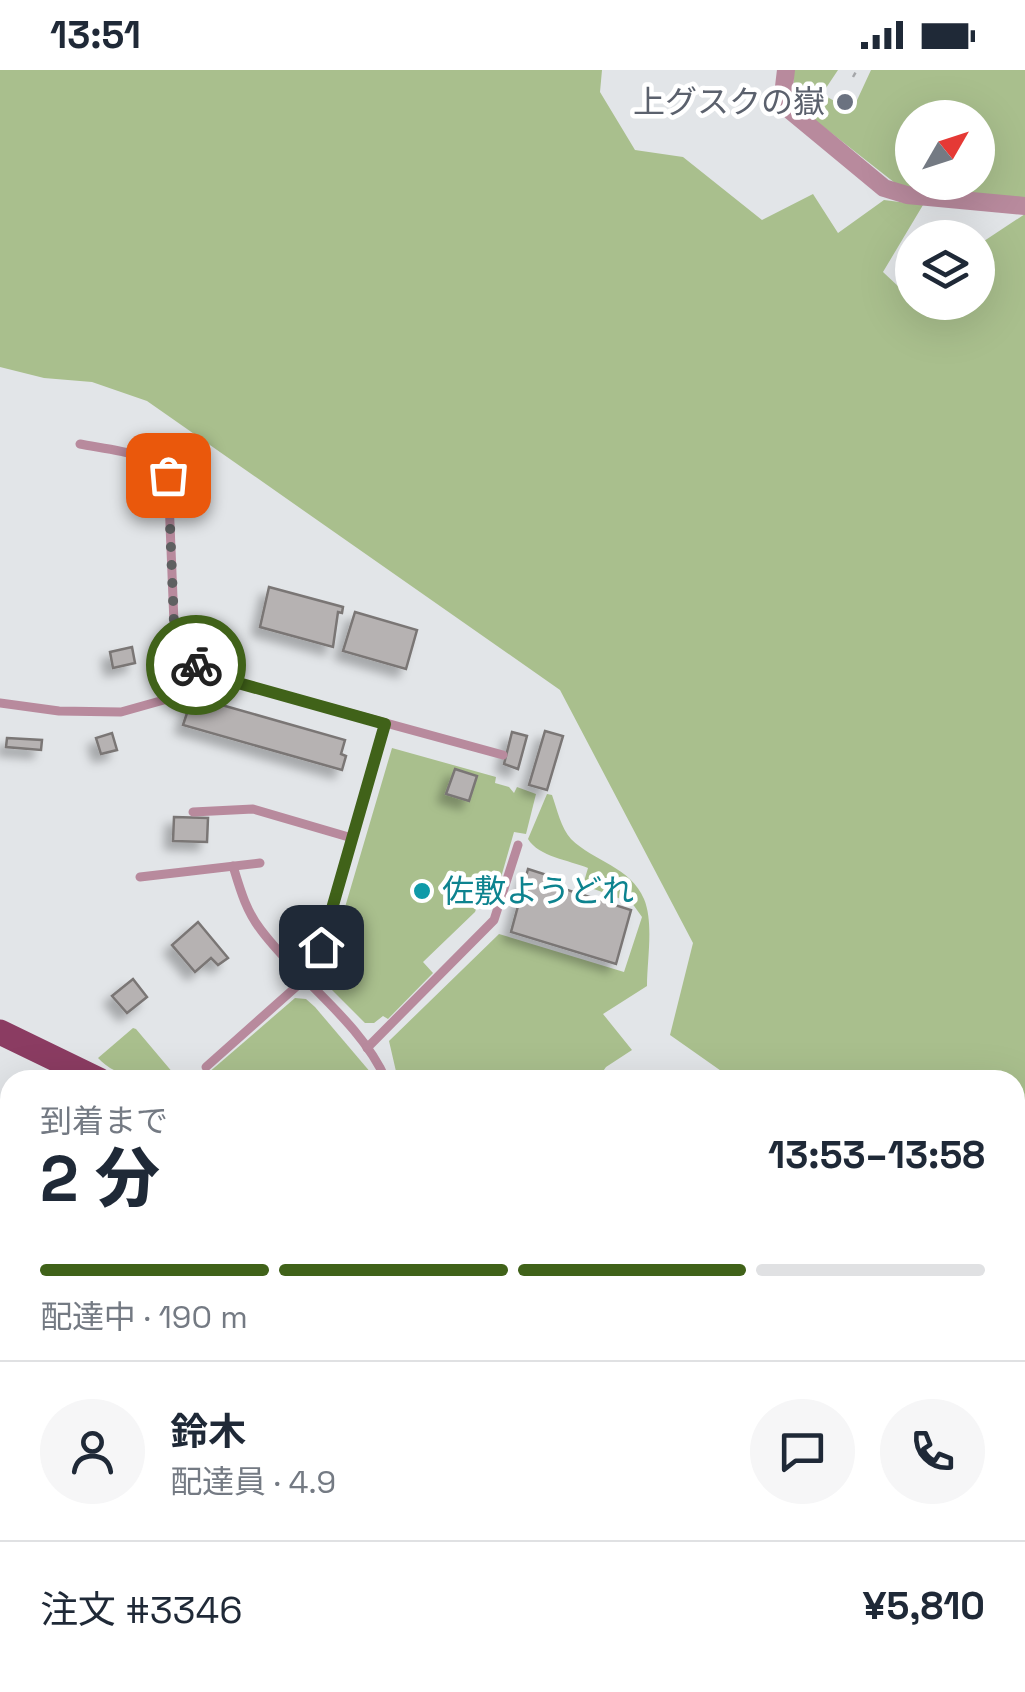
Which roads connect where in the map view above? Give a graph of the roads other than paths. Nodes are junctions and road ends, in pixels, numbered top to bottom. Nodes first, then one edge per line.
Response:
1 (786, 70) edge
2 (1025, 206) edge
3 (80, 444) dead end
4 (199, 672) junction
5 (0, 703) edge
6 (385, 724) junction
7 (503, 755) dead end
8 (193, 812) dead end
9 (352, 838) junction
10 (518, 845) dead end
11 (260, 863) dead end
12 (233, 866) junction
13 (140, 876) dead end
14 (306, 978) junction
15 (0, 1032) edge
16 (367, 1048) junction
17 (206, 1067) dead end
18 (79, 1070) edge
19 (380, 1070) edge

1 - 2 street
3 - 4 lane
4 - 5 lane
4 - 6 lane
6 - 7 lane
6 - 9 lane
8 - 9 lane
9 - 14 lane
10 - 16 lane
11 - 12 lane
12 - 13 lane
12 - 14 lane
14 - 16 lane
14 - 17 lane
15 - 18 main road
16 - 19 lane

